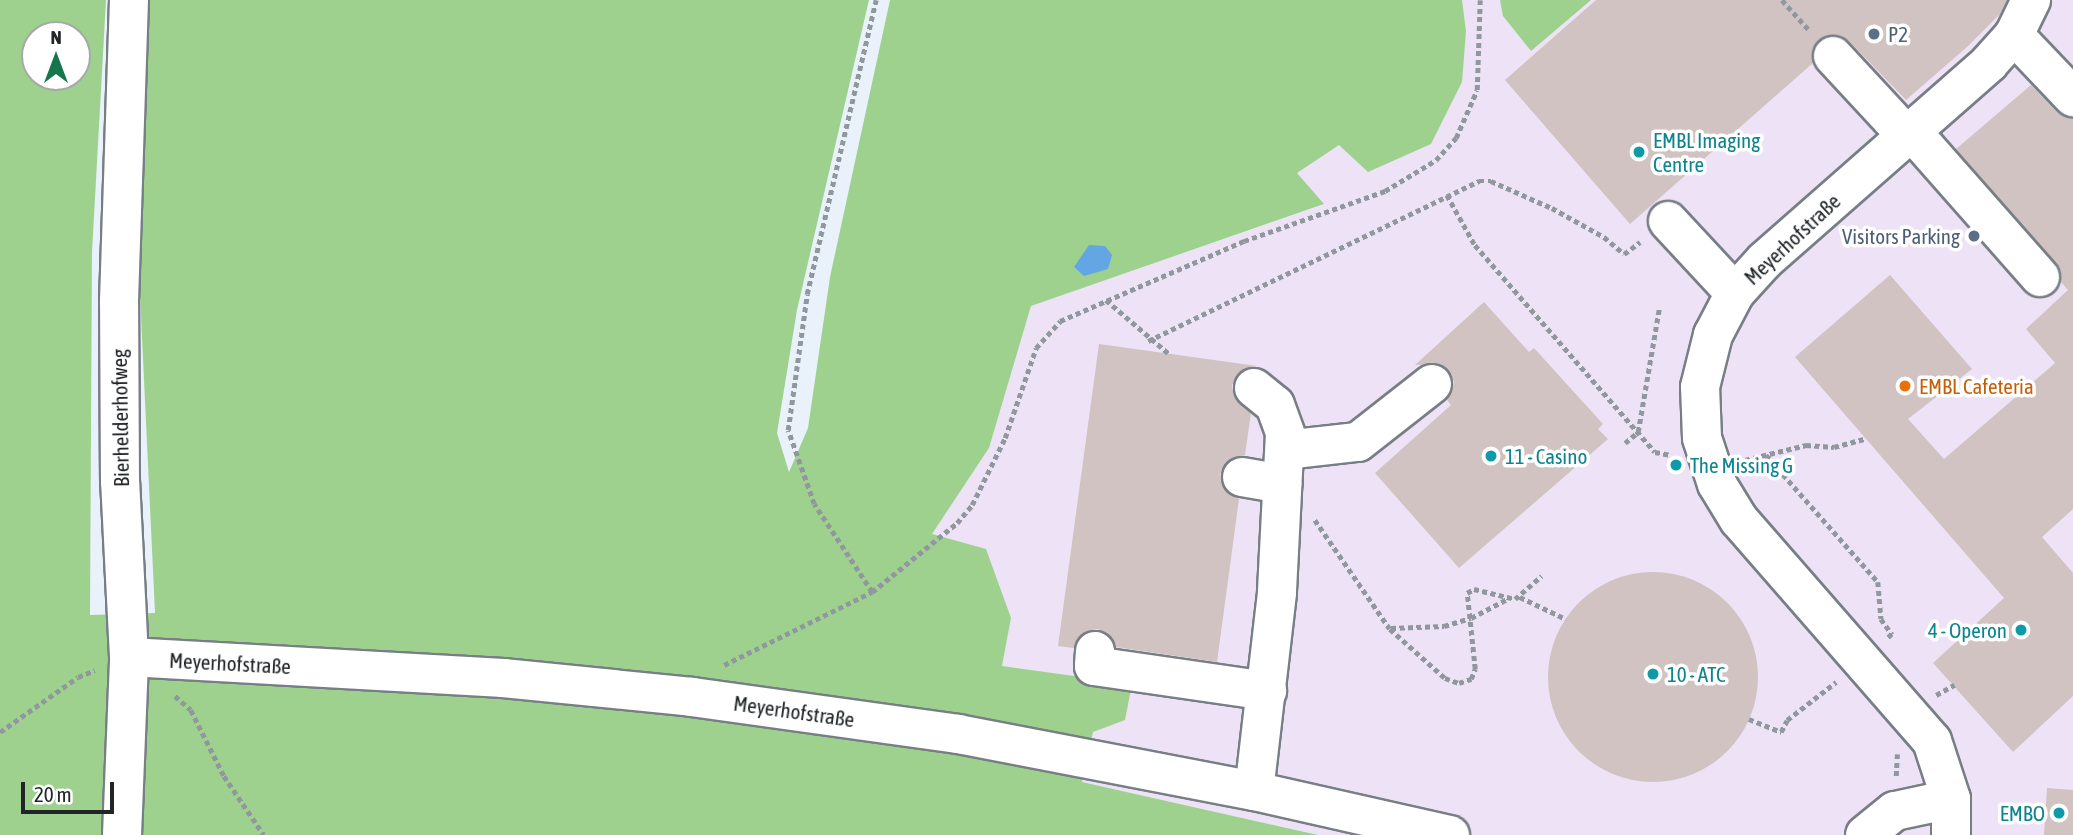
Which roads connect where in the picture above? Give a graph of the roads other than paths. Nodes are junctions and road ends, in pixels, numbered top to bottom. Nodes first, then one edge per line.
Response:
1 (129, 0) edge
2 (2026, 9) edge
3 (1833, 56) road end
4 (2073, 97) edge
5 (1911, 135) junction
6 (1668, 221) road end
7 (2040, 277) dead end
8 (1735, 293) junction
9 (1432, 384) dead end
10 (1254, 387) dead end
11 (1242, 477) dead end
12 (1283, 479) junction
13 (1096, 651) dead end
14 (128, 657) junction
15 (1267, 691) junction
16 (1254, 790) junction
17 (1951, 817) edge
18 (122, 835) edge
19 (1451, 835) edge
20 (1865, 835) edge

1 - 14 street, Bierhelderhofweg
2 - 4 street
2 - 5 street, Meyerhofstraße
3 - 5 street
5 - 7 street
5 - 8 street, Meyerhofstraße
6 - 8 street
8 - 17 street, Meyerhofstraße
9 - 12 street
10 - 12 street
11 - 12 street
12 - 15 street
13 - 15 street
14 - 16 street, Meyerhofstraße
14 - 18 street, Bierhelderhofweg
15 - 16 street
16 - 19 street, Meyerhofstraße
17 - 20 street, Meyerhofstraße

